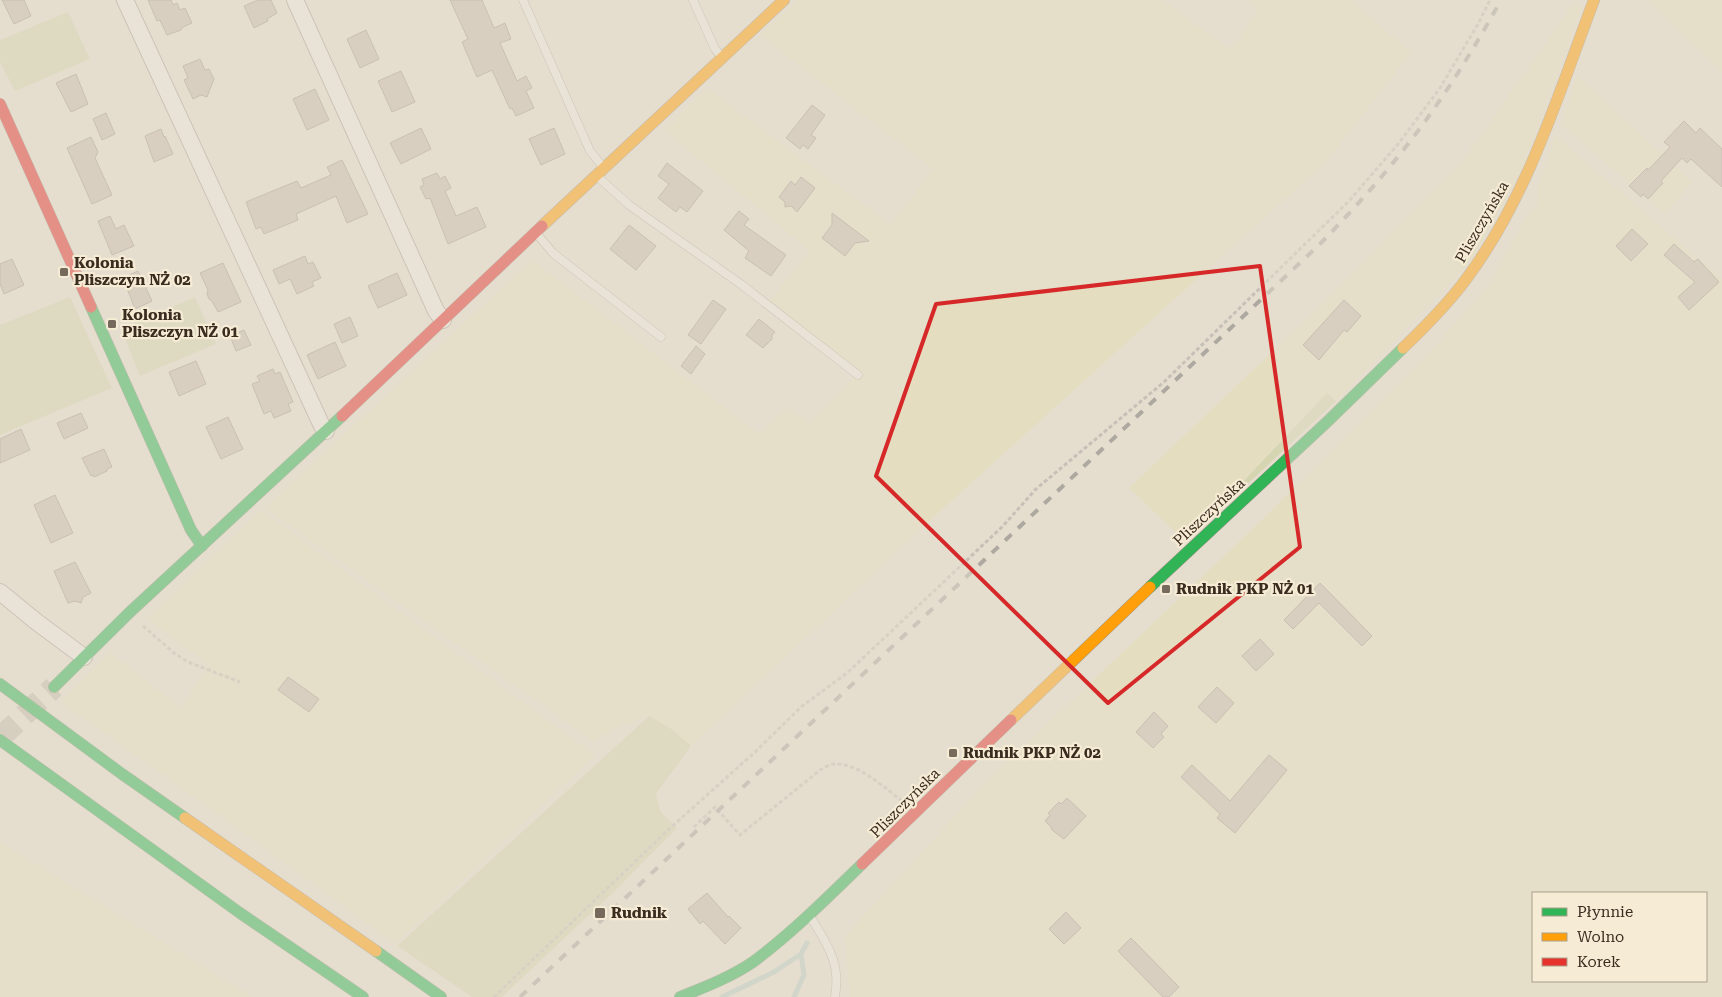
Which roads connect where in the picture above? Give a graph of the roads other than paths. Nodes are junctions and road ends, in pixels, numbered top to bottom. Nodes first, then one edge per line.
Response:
1 (125, 0) edge
2 (295, 0) edge
3 (523, 0) edge
4 (693, 0) edge
5 (784, 0) edge
6 (1594, 0) edge
7 (722, 58) junction
8 (0, 104) edge
9 (600, 172) junction
10 (536, 232) junction
11 (443, 320) junction
12 (661, 337) dead end
13 (858, 374) dead end
14 (326, 431) junction
15 (202, 546) junction
16 (0, 592) edge
17 (84, 657) junction
18 (0, 684) edge
19 (54, 687) tunnel mouth
20 (0, 740) edge
21 (809, 915) junction
22 (363, 997) edge
23 (441, 997) edge
24 (680, 997) edge
25 (835, 997) edge

1 - 14 street
2 - 11 street
3 - 9 lane
4 - 7 lane
5 - 7 main road
6 - 21 main road, Pliszczyńska
7 - 9 main road
8 - 15 main road
9 - 10 main road
9 - 13 lane
10 - 11 main road
10 - 12 lane
11 - 14 main road
14 - 15 main road
15 - 17 main road
16 - 17 street
17 - 19 main road
18 - 23 main road
20 - 22 main road
21 - 24 main road, Pliszczyńska
21 - 25 lane

